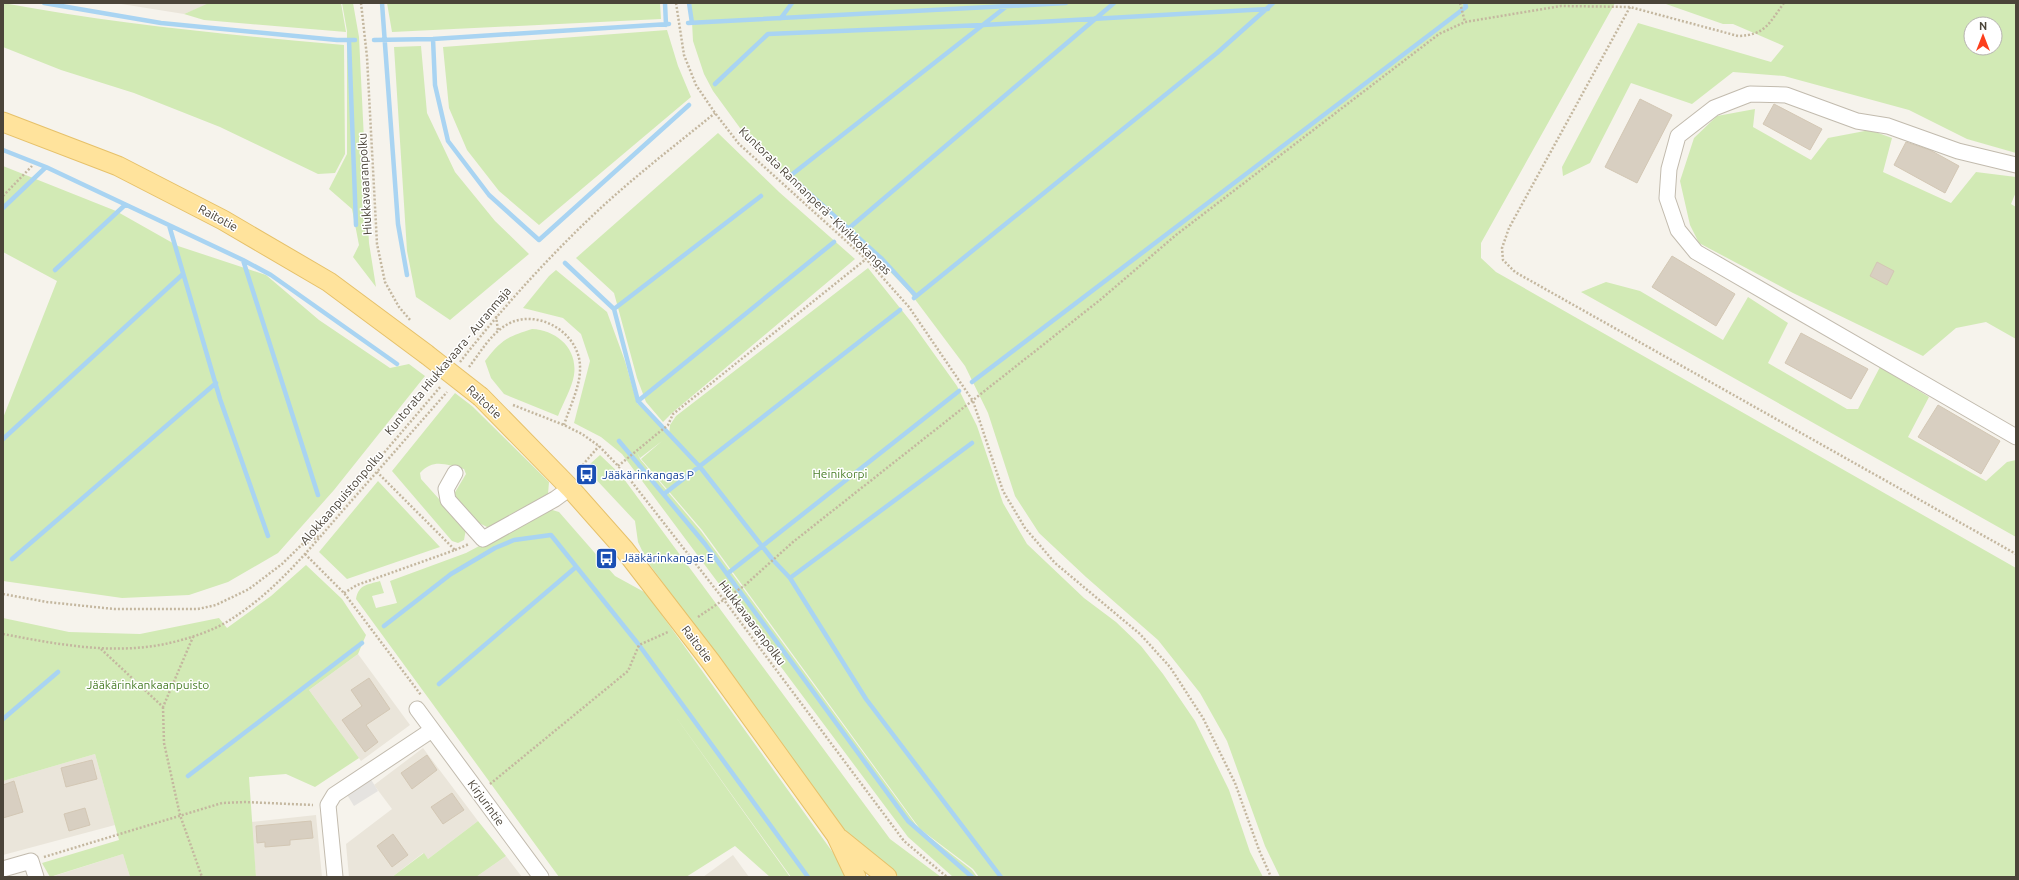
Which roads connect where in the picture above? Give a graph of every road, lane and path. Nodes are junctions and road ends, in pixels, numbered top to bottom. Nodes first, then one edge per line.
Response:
1 (361, 3) edge
2 (676, 3) edge
3 (1460, 3) edge
4 (1784, 3) edge
5 (1630, 7) junction
6 (1465, 22) junction
7 (715, 113) junction
8 (3, 122) edge
9 (2016, 165) edge
10 (32, 166) dead end
11 (3, 196) edge
12 (866, 259) junction
13 (496, 316) junction
14 (414, 324) dead end
15 (498, 331) junction
16 (458, 364) dead end
17 (463, 373) dead end
18 (444, 382) dead end
19 (448, 390) dead end
20 (973, 401) junction
21 (512, 404) dead end
22 (564, 425) junction
23 (2016, 437) edge
24 (599, 446) junction
25 (618, 466) junction
26 (580, 468) dead end
27 (377, 472) junction
28 (455, 473) dead end
29 (570, 488) junction
30 (322, 535) junction
31 (299, 547) junction
32 (305, 554) junction
33 (2016, 554) edge
34 (736, 592) dead end
35 (344, 593) junction
36 (3, 594) edge
37 (359, 612) dead end
38 (3, 634) edge
39 (656, 636) dead end
40 (193, 637) junction
41 (101, 648) junction
42 (162, 708) junction
43 (417, 710) dead end
44 (432, 730) junction
45 (488, 786) dead end
46 (328, 805) junction
47 (180, 815) junction
48 (836, 835) junction
49 (31, 861) junction
50 (3, 869) edge
51 (36, 877) edge
52 (202, 877) edge
53 (335, 877) edge
54 (541, 877) edge
55 (856, 877) edge
56 (887, 877) edge
57 (947, 877) edge
58 (1271, 877) edge

1 - 14 path, Hiukkavaaranpolku
2 - 7 path
3 - 6 path
4 - 5 path
5 - 6 path
5 - 33 path
6 - 20 path
7 - 12 path, Kuntorata Rannanperä - Kivikkokangas
7 - 13 path, Kuntorata Hiukkavaara - Auranmaja
8 - 29 main road, Raitotie, bridge
9 - 23 street
10 - 11 path
12 - 20 path, Kuntorata Rannanperä - Kivikkokangas
12 - 25 path
13 - 15 path
13 - 16 path, Kuntorata Hiukkavaara - Auranmaja
15 - 17 path
15 - 22 path
18 - 31 path, Kuntorata Hiukkavaara - Auranmaja
19 - 27 path, Alokkaanpuistonpolku
20 - 34 path
20 - 58 path, Kuntorata Rannanperä - Kivikkokangas
21 - 22 path, Hiukkavaaranpolku
22 - 24 path, Hiukkavaaranpolku
24 - 25 path, Hiukkavaaranpolku
24 - 26 path
25 - 57 path, Hiukkavaaranpolku
27 - 30 path, Alokkaanpuistonpolku
27 - 35 path
28 - 29 street
29 - 48 main road, Raitotie
30 - 31 path
30 - 32 path, Alokkaanpuistonpolku
31 - 36 path, Kuntorata Hiukkavaara - Auranmaja
32 - 35 path
32 - 40 path, Alokkaanpuistonpolku
35 - 37 path
38 - 41 path, Alokkaanpuistonpolku
39 - 45 path
40 - 41 path, Alokkaanpuistonpolku
40 - 42 path
41 - 42 path
42 - 47 path
43 - 44 street, Kirjurintie
44 - 46 street
44 - 54 street, Kirjurintie
46 - 47 path
46 - 53 street
47 - 49 path
47 - 52 path
48 - 55 main road, Raitotie
48 - 56 main road, Raitotie
49 - 50 street
49 - 51 street

